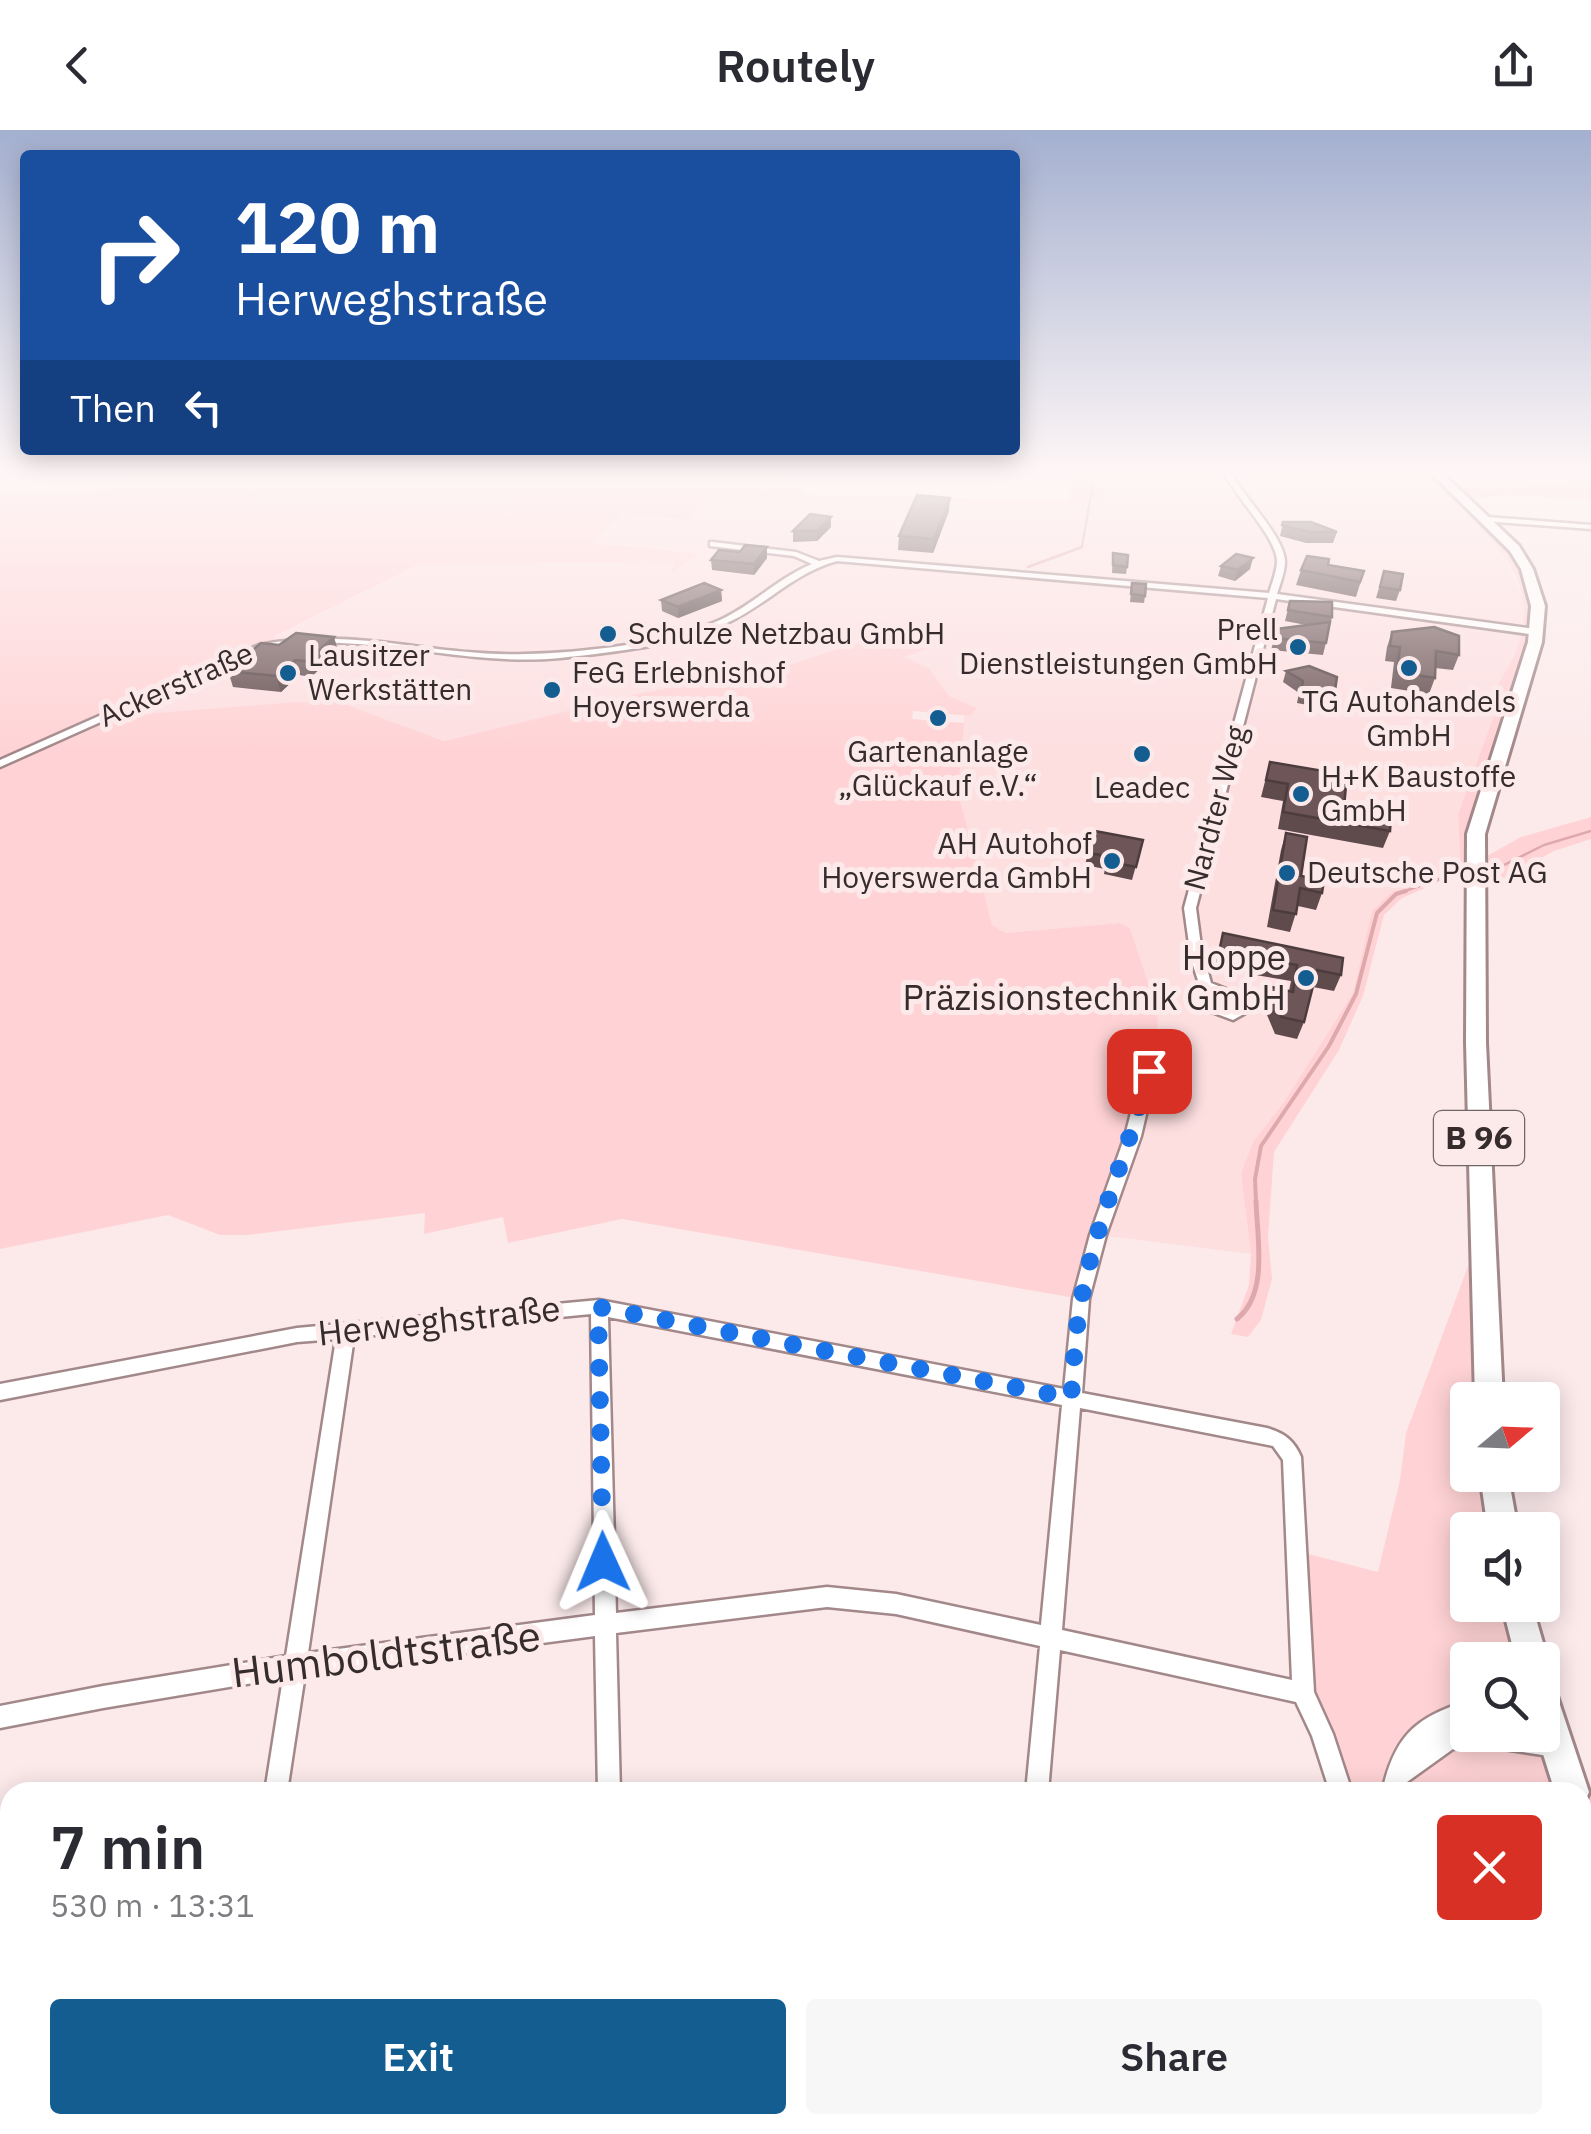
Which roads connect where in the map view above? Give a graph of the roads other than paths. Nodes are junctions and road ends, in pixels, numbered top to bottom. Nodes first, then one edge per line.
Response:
1 (812, 565) edge
2 (936, 565) edge
3 (1280, 565) edge
4 (1524, 565) edge
5 (1270, 595) junction
6 (1536, 632) junction
7 (0, 764) edge
8 (1205, 985) dead end
9 (1157, 1038) dead end
10 (598, 1307) junction
11 (346, 1330) junction
12 (1487, 1382) edge
13 (0, 1392) edge
14 (1071, 1398) junction
15 (604, 1626) junction
16 (1052, 1640) junction
17 (296, 1664) junction
18 (1304, 1693) junction
19 (0, 1718) edge
20 (1450, 1719) edge
21 (1450, 1739) edge
22 (1558, 1752) edge
23 (278, 1782) edge
24 (609, 1782) edge
25 (1038, 1782) edge
26 (1338, 1782) edge
27 (1396, 1782) edge
28 (1397, 1782) edge
29 (1569, 1782) edge

1 - 7 street, Ackerstraße
2 - 5 street, Ackerstraße
3 - 5 street, Nardter Weg
4 - 6 main road, B 96
5 - 6 street, Ackerstraße
5 - 8 street, Nardter Weg
6 - 12 main road, B 96
9 - 14 street
10 - 11 street, Herweghstraße
10 - 14 street, Herweghstraße
10 - 15 street
11 - 13 street, Herweghstraße
11 - 17 street
14 - 16 street
14 - 18 street, Herweghstraße
15 - 16 street, Humboldtstraße
15 - 17 street, Humboldtstraße
15 - 24 street
16 - 18 street, Humboldtstraße
16 - 25 street
17 - 19 street, Humboldtstraße
17 - 23 street
18 - 26 street
20 - 27 street
21 - 28 street
22 - 29 main road

